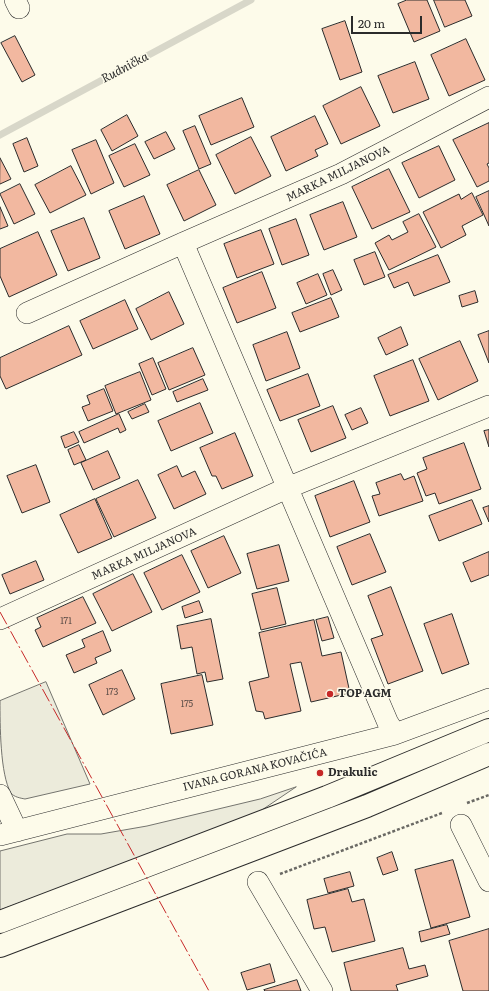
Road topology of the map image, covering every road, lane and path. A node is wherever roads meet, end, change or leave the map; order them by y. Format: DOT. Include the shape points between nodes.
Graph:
graph roads {
  1 [pos="489,97"];
  2 [pos="183,243"];
  3 [pos="27,313"];
  4 [pos="489,406"];
  5 [pos="287,488"];
  6 [pos="0,619"];
  7 [pos="489,699"];
  8 [pos="489,730"];
  9 [pos="396,734"];
  10 [pos="489,754"];
  11 [pos="489,795"];
  12 [pos="0,796"];
  13 [pos="467,803"];
  14 [pos="444,812"];
  15 [pos="461,825"];
  16 [pos="8,833"];
  17 [pos="489,881"];
  18 [pos="258,882"];
  19 [pos="0,922"];
  20 [pos="0,946"];
  21 [pos="322,991"];
  1 -- 2 [label="street, MARKA MILJANOVA" via="342,174"];
  2 -- 3 [label="street, MARKA MILJANOVA"];
  2 -- 5 [label="street"];
  4 -- 5 [label="street, MARKA MILJANOVA"];
  5 -- 6 [label="street, MARKA MILJANOVA"];
  5 -- 9 [label="street" via="388,723"];
  7 -- 9 [label="street, IVANA GORANA KOVAČIĆA"];
  8 -- 19 [label="main road" via="326,797"];
  9 -- 16 [label="street, IVANA GORANA KOVAČIĆA"];
  10 -- 20 [label="main road" via="366,806"];
  11 -- 13 [label="path"];
  12 -- 16 [label="street, IVANA GORANA KOVAČIĆA"];
  14 -- 18 [label="path"];
  15 -- 17 [label="street"];
  18 -- 21 [label="street"];
}
